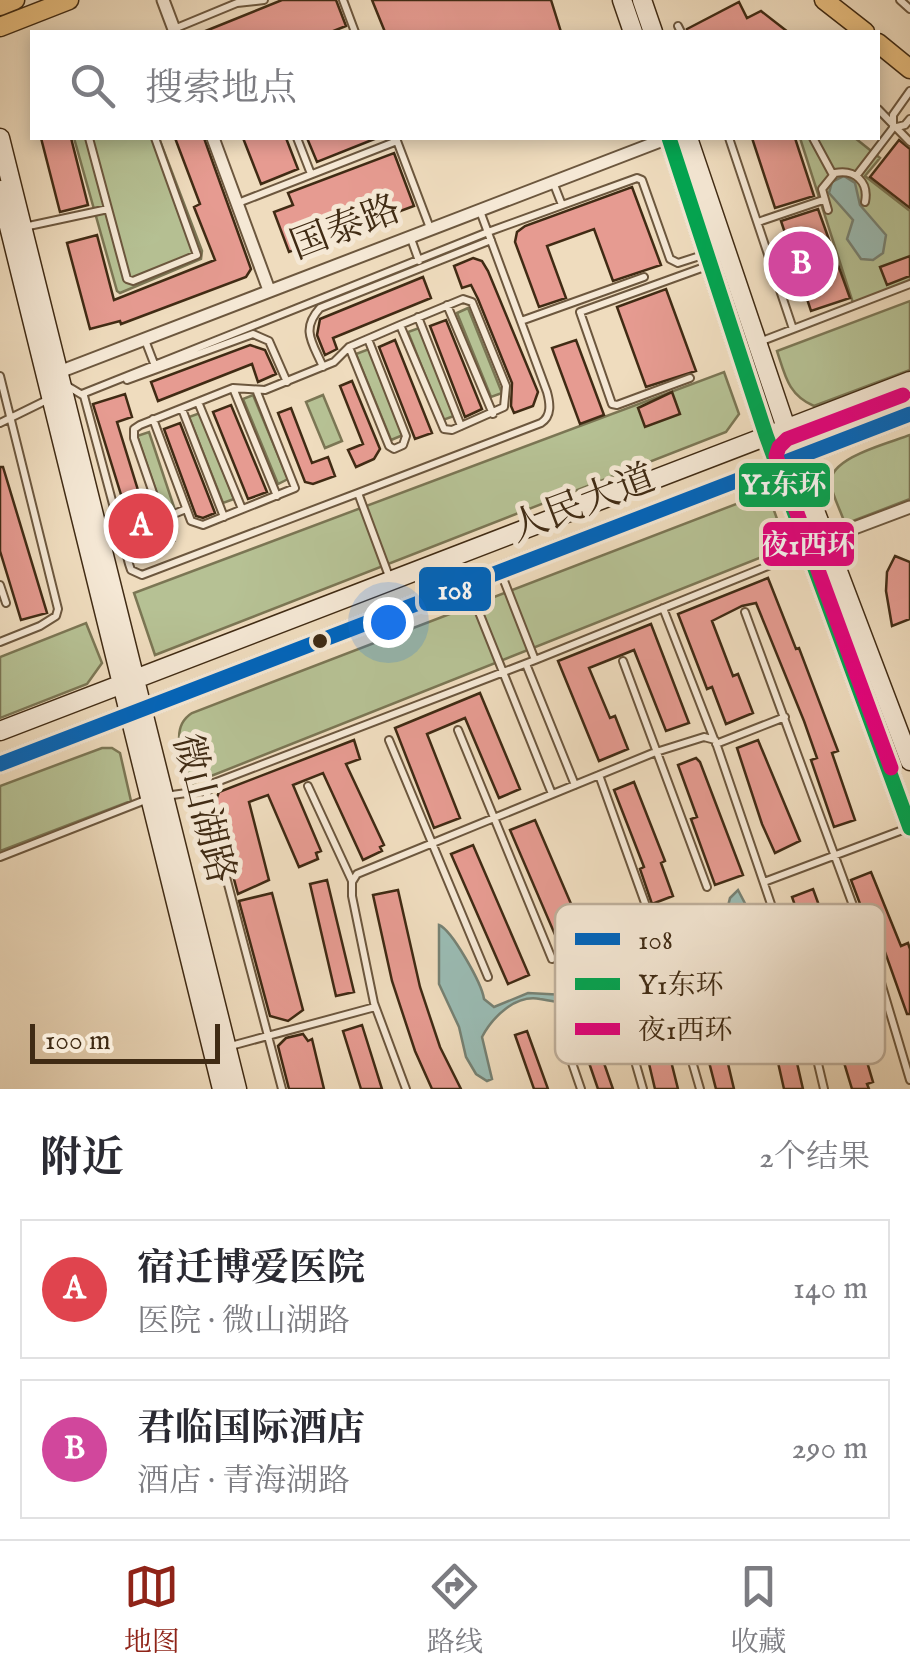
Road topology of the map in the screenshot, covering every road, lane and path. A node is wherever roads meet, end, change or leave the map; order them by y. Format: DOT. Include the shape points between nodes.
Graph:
graph roads {
  1 [pos="15,0"];
  2 [pos="69,0"];
  3 [pos="163,0"];
  4 [pos="264,0"];
  5 [pos="343,0"];
  6 [pos="622,0"];
  7 [pos="642,0"];
  8 [pos="824,0"];
  9 [pos="900,0"];
  10 [pos="0,6"];
  11 [pos="910,8"];
  12 [pos="0,26"];
  13 [pos="174,30"];
  14 [pos="176,30"];
  15 [pos="354,30"];
  16 [pos="633,30"];
  17 [pos="652,30"];
  18 [pos="862,30"];
  19 [pos="880,45"];
  20 [pos="910,69"];
  21 [pos="910,91"];
  22 [pos="880,112"];
  23 [pos="910,119"];
  24 [pos="893,128"];
  25 [pos="0,138"];
  26 [pos="90,140"];
  27 [pos="155,140"];
  28 [pos="214,140"];
  29 [pos="298,140"];
  30 [pos="394,140"];
  31 [pos="396,140"];
  32 [pos="663,140"];
  33 [pos="669,140"];
  34 [pos="689,140"];
  35 [pos="729,140"];
  36 [pos="815,140"];
  37 [pos="910,142"];
  38 [pos="312,174"];
  39 [pos="833,174"];
  40 [pos="857,176"];
  41 [pos="553,182"];
  42 [pos="0,190"];
  43 [pos="823,200"];
  44 [pos="865,202"];
  45 [pos="237,203"];
  46 [pos="562,204"];
  47 [pos="108,209"];
  48 [pos="480,210"];
  49 [pos="828,210"];
  50 [pos="758,222"];
  51 [pos="22,228"];
  52 [pos="430,228"];
  53 [pos="410,236"];
  54 [pos="489,236"];
  55 [pos="709,260"];
  56 [pos="420,263"];
  57 [pos="644,277"];
  58 [pos="910,284"];
  59 [pos="269,290"];
  60 [pos="448,305"];
  61 [pos="418,317"];
  62 [pos="520,321"];
  63 [pos="400,325"];
  64 [pos="793,328"];
  65 [pos="144,339"];
  66 [pos="368,339"];
  67 [pos="757,342"];
  68 [pos="349,347"];
  69 [pos="156,367"];
  70 [pos="323,367"];
  71 [pos="0,376"];
  72 [pos="690,378"];
  73 [pos="287,382"];
  74 [pos="910,382"];
  75 [pos="64,388"];
  76 [pos="233,388"];
  77 [pos="257,392"];
  78 [pos="198,402"];
  79 [pos="182,409"];
  80 [pos="492,414"];
  81 [pos="910,414"];
  82 [pos="10,417"];
  83 [pos="154,419"];
  84 [pos="0,423"];
  85 [pos="461,426"];
  86 [pos="785,428"];
  87 [pos="766,435"];
  88 [pos="796,458"];
  89 [pos="776,465"];
  90 [pos="358,494"];
  91 [pos="277,496"];
  92 [pos="910,507"];
  93 [pos="186,509"];
  94 [pos="242,510"];
  95 [pos="224,516"];
  96 [pos="825,539"];
  97 [pos="808,550"];
  98 [pos="500,572"];
  99 [pos="390,580"];
  100 [pos="468,584"];
  101 [pos="0,585"];
  102 [pos="6,604"];
  103 [pos="663,608"];
  104 [pos="744,612"];
  105 [pos="0,642"];
  106 [pos="535,660"];
  107 [pos="622,661"];
  108 [pos="526,664"];
  109 [pos="502,673"];
  110 [pos="129,682"];
  111 [pos="136,711"];
  112 [pos="784,717"];
  113 [pos="458,730"];
  114 [pos="0,731"];
  115 [pos="389,740"];
  116 [pos="716,742"];
  117 [pos="657,752"];
  118 [pos="910,761"];
  119 [pos="0,764"];
  120 [pos="598,775"];
  121 [pos="575,785"];
  122 [pos="308,786"];
  123 [pos="208,790"];
  124 [pos="552,794"];
  125 [pos="158,797"];
  126 [pos="494,818"];
  127 [pos="910,827"];
  128 [pos="431,844"];
  129 [pos="834,856"];
  130 [pos="0,858"];
  131 [pos="352,882"];
  132 [pos="764,882"];
  133 [pos="707,887"];
  134 [pos="645,903"];
  135 [pos="771,904"];
  136 [pos="852,904"];
  137 [pos="552,959"];
  138 [pos="488,977"];
  139 [pos="885,996"];
  140 [pos="375,1006"];
  141 [pos="269,1037"];
  142 [pos="220,1049"];
  143 [pos="572,1064"];
  144 [pos="635,1064"];
  145 [pos="693,1064"];
  146 [pos="818,1064"];
  147 [pos="910,1080"];
  148 [pos="222,1089"];
  149 [pos="237,1089"];
  150 [pos="282,1089"];
  151 [pos="406,1089"];
  152 [pos="581,1089"];
  153 [pos="642,1089"];
  154 [pos="700,1089"];
  155 [pos="824,1089"];
  1 -- 10 [label="main road"];
  2 -- 12 [label="main road"];
  3 -- 13 [label="street"];
  4 -- 14 [label="lane" via="237,3"];
  5 -- 15 [label="lane"];
  6 -- 16 [label="main road"];
  7 -- 17 [label="main road"];
  8 -- 18 [label="main road"];
  9 -- 11 [label="lane"];
  19 -- 20 [label="main road"];
  21 -- 24 [label="lane" via="893,115"];
  22 -- 24 [label="lane"];
  23 -- 24 [label="lane"];
  24 -- 37 [label="lane"];
  24 -- 40 [label="lane"];
  25 -- 51 [label="main road, 微山湖路"];
  26 -- 47 [label="lane"];
  27 -- 47 [label="lane" via="198,255 127,278"];
  28 -- 45 [label="street"];
  29 -- 38 [label="lane"];
  30 -- 38 [label="lane"];
  31 -- 52 [label="lane"];
  32 -- 41 [label="street, 国泰路"];
  33 -- 55 [label="main road"];
  34 -- 67 [label="main road"];
  35 -- 50 [label="lane"];
  36 -- 39 [label="lane"];
  38 -- 45 [label="lane"];
  39 -- 40 [label="lane"];
  39 -- 43 [label="lane" via="824,182"];
  40 -- 44 [label="lane"];
  41 -- 46 [label="lane"];
  41 -- 48 [label="street, 国泰路"];
  42 -- 75 [label="main road, 微山湖路"];
  43 -- 49 [label="lane"];
  43 -- 50 [label="lane"];
  45 -- 59 [label="street"];
  46 -- 54 [label="lane"];
  46 -- 55 [label="lane" via="640,178 670,259"];
  47 -- 51 [label="lane"];
  48 -- 52 [label="street, 国泰路"];
  48 -- 54 [label="lane"];
  50 -- 64 [label="lane"];
  51 -- 75 [label="main road, 微山湖路"];
  52 -- 53 [label="street, 国泰路"];
  53 -- 56 [label="lane"];
  53 -- 59 [label="street, 国泰路"];
  54 -- 56 [label="lane"];
  54 -- 62 [label="lane"];
  55 -- 72 [label="lane" via="580,312 612,404"];
  55 -- 87 [label="main road"];
  56 -- 69 [label="lane"];
  56 -- 70 [label="lane" via="326,304 310,319"];
  57 -- 62 [label="lane"];
  58 -- 64 [label="lane"];
  59 -- 65 [label="street, 国泰路"];
  60 -- 61 [label="lane"];
  60 -- 80 [label="lane"];
  60 -- 80 [label="lane" via="470,300 506,386 504,408"];
  61 -- 63 [label="lane"];
  61 -- 85 [label="lane"];
  62 -- 90 [label="lane" via="549,402 546,420"];
  63 -- 66 [label="lane"];
  63 -- 85 [label="lane" via="442,428"];
  64 -- 67 [label="lane"];
  65 -- 69 [label="lane"];
  65 -- 75 [label="street, 国泰路"];
  66 -- 68 [label="lane"];
  66 -- 68 [label="lane" via="406,436 404,446 388,446"];
  67 -- 86 [label="main road"];
  68 -- 70 [label="lane"];
  69 -- 73 [label="lane" via="253,334 269,341"];
  69 -- 75 [label="lane"];
  70 -- 73 [label="lane"];
  71 -- 82 [label="lane"];
  73 -- 77 [label="lane"];
  74 -- 86 [label="main road, 人民大道"];
  75 -- 82 [label="lane"];
  75 -- 90 [label="lane" via="135,572"];
  75 -- 110 [label="main road, 微山湖路"];
  76 -- 77 [label="lane"];
  76 -- 78 [label="lane"];
  76 -- 91 [label="lane"];
  77 -- 91 [label="lane" via="295,485"];
  78 -- 79 [label="lane"];
  78 -- 94 [label="lane"];
  79 -- 83 [label="lane"];
  79 -- 95 [label="lane"];
  80 -- 85 [label="lane"];
  81 -- 88 [label="main road, 人民大道"];
  82 -- 84 [label="lane"];
  82 -- 105 [label="lane" via="58,609 40,626"];
  83 -- 93 [label="lane"];
  83 -- 93 [label="lane" via="133,433 162,519"];
  86 -- 87 [label="main road, 人民大道"];
  86 -- 88 [label="main road"];
  87 -- 89 [label="main road"];
  87 -- 99 [label="main road, 人民大道"];
  88 -- 89 [label="main road, 人民大道"];
  88 -- 96 [label="main road"];
  89 -- 97 [label="main road"];
  89 -- 98 [label="main road, 人民大道"];
  90 -- 99 [label="lane"];
  91 -- 94 [label="lane"];
  92 -- 96 [label="street"];
  93 -- 95 [label="lane" via="198,526"];
  94 -- 95 [label="lane"];
  96 -- 118 [label="main road"];
  97 -- 103 [label="lane"];
  97 -- 127 [label="main road"];
  98 -- 100 [label="main road, 人民大道"];
  98 -- 106 [label="lane"];
  99 -- 110 [label="main road, 人民大道"];
  100 -- 109 [label="lane"];
  100 -- 111 [label="main road, 人民大道"];
  101 -- 102 [label="lane"];
  103 -- 106 [label="lane"];
  103 -- 116 [label="lane"];
  104 -- 112 [label="lane"];
  106 -- 108 [label="lane"];
  107 -- 117 [label="lane"];
  108 -- 109 [label="lane"];
  108 -- 121 [label="lane"];
  109 -- 123 [label="lane"];
  109 -- 124 [label="lane"];
  110 -- 111 [label="main road, 微山湖路"];
  110 -- 114 [label="main road, 人民大道"];
  111 -- 119 [label="main road, 人民大道"];
  111 -- 125 [label="main road, 微山湖路"];
  112 -- 116 [label="lane"];
  112 -- 129 [label="lane"];
  113 -- 126 [label="lane"];
  115 -- 128 [label="lane"];
  116 -- 117 [label="lane" via="704,736"];
  116 -- 132 [label="lane"];
  117 -- 120 [label="lane"];
  117 -- 133 [label="lane"];
  120 -- 121 [label="lane"];
  120 -- 134 [label="lane"];
  121 -- 124 [label="lane"];
  122 -- 131 [label="lane"];
  123 -- 125 [label="lane"];
  123 -- 141 [label="lane"];
  124 -- 126 [label="lane"];
  125 -- 130 [label="lane"];
  125 -- 142 [label="main road, 微山湖路"];
  126 -- 128 [label="lane"];
  126 -- 137 [label="lane"];
  127 -- 129 [label="lane"];
  128 -- 131 [label="lane" via="357,874"];
  128 -- 138 [label="lane"];
  129 -- 132 [label="lane"];
  129 -- 136 [label="lane"];
  131 -- 140 [label="lane"];
  132 -- 135 [label="lane"];
  139 -- 147 [label="lane"];
  140 -- 141 [label="lane"];
  140 -- 151 [label="lane"];
  141 -- 142 [label="lane"];
  141 -- 150 [label="lane"];
  142 -- 148 [label="main road, 微山湖路"];
  142 -- 149 [label="main road, 微山湖路"];
  143 -- 152 [label="lane"];
  144 -- 153 [label="lane"];
  145 -- 154 [label="lane"];
  146 -- 155 [label="lane"];
}
